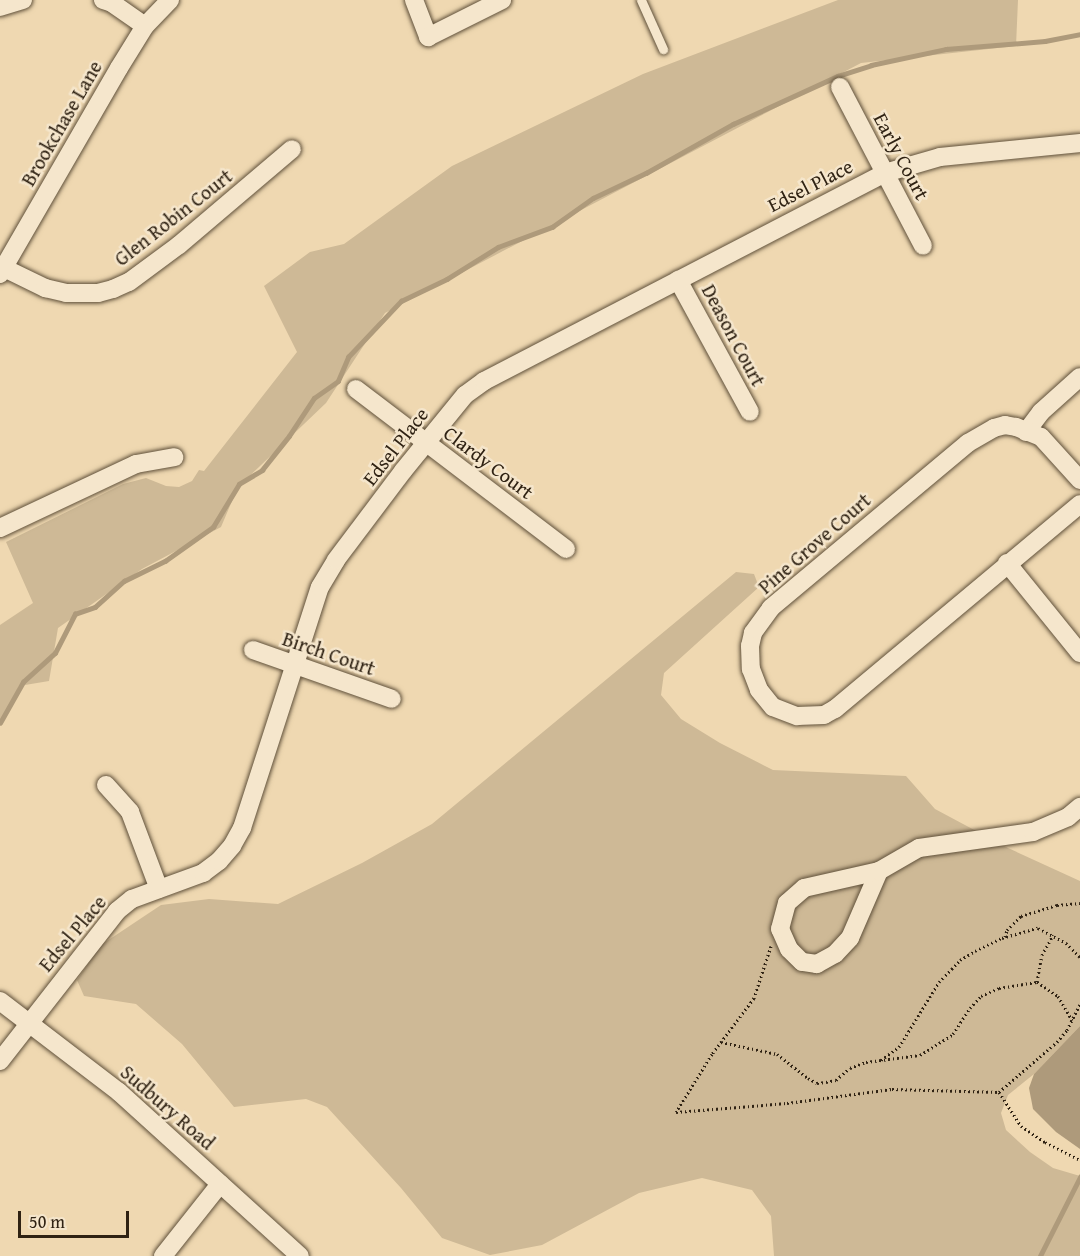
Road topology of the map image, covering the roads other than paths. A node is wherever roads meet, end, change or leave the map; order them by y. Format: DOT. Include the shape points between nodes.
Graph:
graph roads {
  1 [pos="23,0"];
  2 [pos="103,0"];
  3 [pos="170,0"];
  4 [pos="414,0"];
  5 [pos="502,0"];
  6 [pos="641,0"];
  7 [pos="0,7"];
  8 [pos="145,26"];
  9 [pos="663,49"];
  10 [pos="840,87"];
  11 [pos="1080,143"];
  12 [pos="292,150"];
  13 [pos="885,173"];
  14 [pos="923,246"];
  15 [pos="2,271"];
  16 [pos="678,279"];
  17 [pos="1080,377"];
  18 [pos="356,389"];
  19 [pos="750,412"];
  20 [pos="1026,432"];
  21 [pos="426,442"];
  22 [pos="174,457"];
  23 [pos="1080,480"];
  24 [pos="1080,504"];
  25 [pos="0,528"];
  26 [pos="566,549"];
  27 [pos="1007,563"];
  28 [pos="253,651"];
  29 [pos="1080,653"];
  30 [pos="295,665"];
  31 [pos="392,699"];
  32 [pos="106,785"];
  33 [pos="1080,807"];
  34 [pos="879,871"];
  35 [pos="159,889"];
  36 [pos="0,1001"];
  37 [pos="29,1023"];
  38 [pos="0,1061"];
  39 [pos="220,1184"];
  40 [pos="162,1256"];
  41 [pos="300,1256"];
  1 -- 7 [label="street"];
  2 -- 8 [label="street"];
  3 -- 8 [label="street, Brookchase Lane"];
  4 -- 5 [label="street" via="428,37"];
  6 -- 9 [label="lane"];
  8 -- 15 [label="street, Brookchase Lane"];
  10 -- 13 [label="street, Early Court"];
  11 -- 13 [label="street, Edsel Place" via="940,157"];
  12 -- 15 [label="street, Glen Robin Court" via="180,244 113,289 66,293"];
  13 -- 14 [label="street, Early Court"];
  13 -- 16 [label="street, Edsel Place"];
  16 -- 19 [label="street, Deason Court"];
  16 -- 21 [label="street, Edsel Place" via="484,381 465,395"];
  17 -- 20 [label="street" via="1041,412"];
  18 -- 21 [label="street, Clardy Court"];
  20 -- 23 [label="street, Pine Grove Court" via="1041,437"];
  20 -- 27 [label="street, Pine Grove Court" via="1005,425 968,442 771,608 753,633 750,646 751,669 759,690 773,706 797,716 824,715 835,710"];
  21 -- 26 [label="street, Clardy Court"];
  21 -- 30 [label="street, Edsel Place" via="336,560 321,586"];
  22 -- 25 [label="street" via="136,464"];
  24 -- 27 [label="street, Pine Grove Court"];
  27 -- 29 [label="street"];
  28 -- 30 [label="street, Birch Court"];
  30 -- 31 [label="street, Birch Court"];
  30 -- 35 [label="street, Edsel Place" via="238,837 219,861 203,873"];
  32 -- 35 [label="street" via="130,812"];
  33 -- 34 [label="street" via="1068,817 1032,832 919,848"];
  34 -- 34 [label="street" via="804,888 787,903 780,929 789,949 802,962 817,964 835,954 850,938"];
  35 -- 37 [label="street, Edsel Place" via="132,899 109,918"];
  36 -- 37 [label="street, Sudbury Road"];
  37 -- 38 [label="street, Edsel Place"];
  37 -- 39 [label="street, Sudbury Road" via="119,1092"];
  39 -- 40 [label="street"];
  39 -- 41 [label="street, Sudbury Road"];
}
